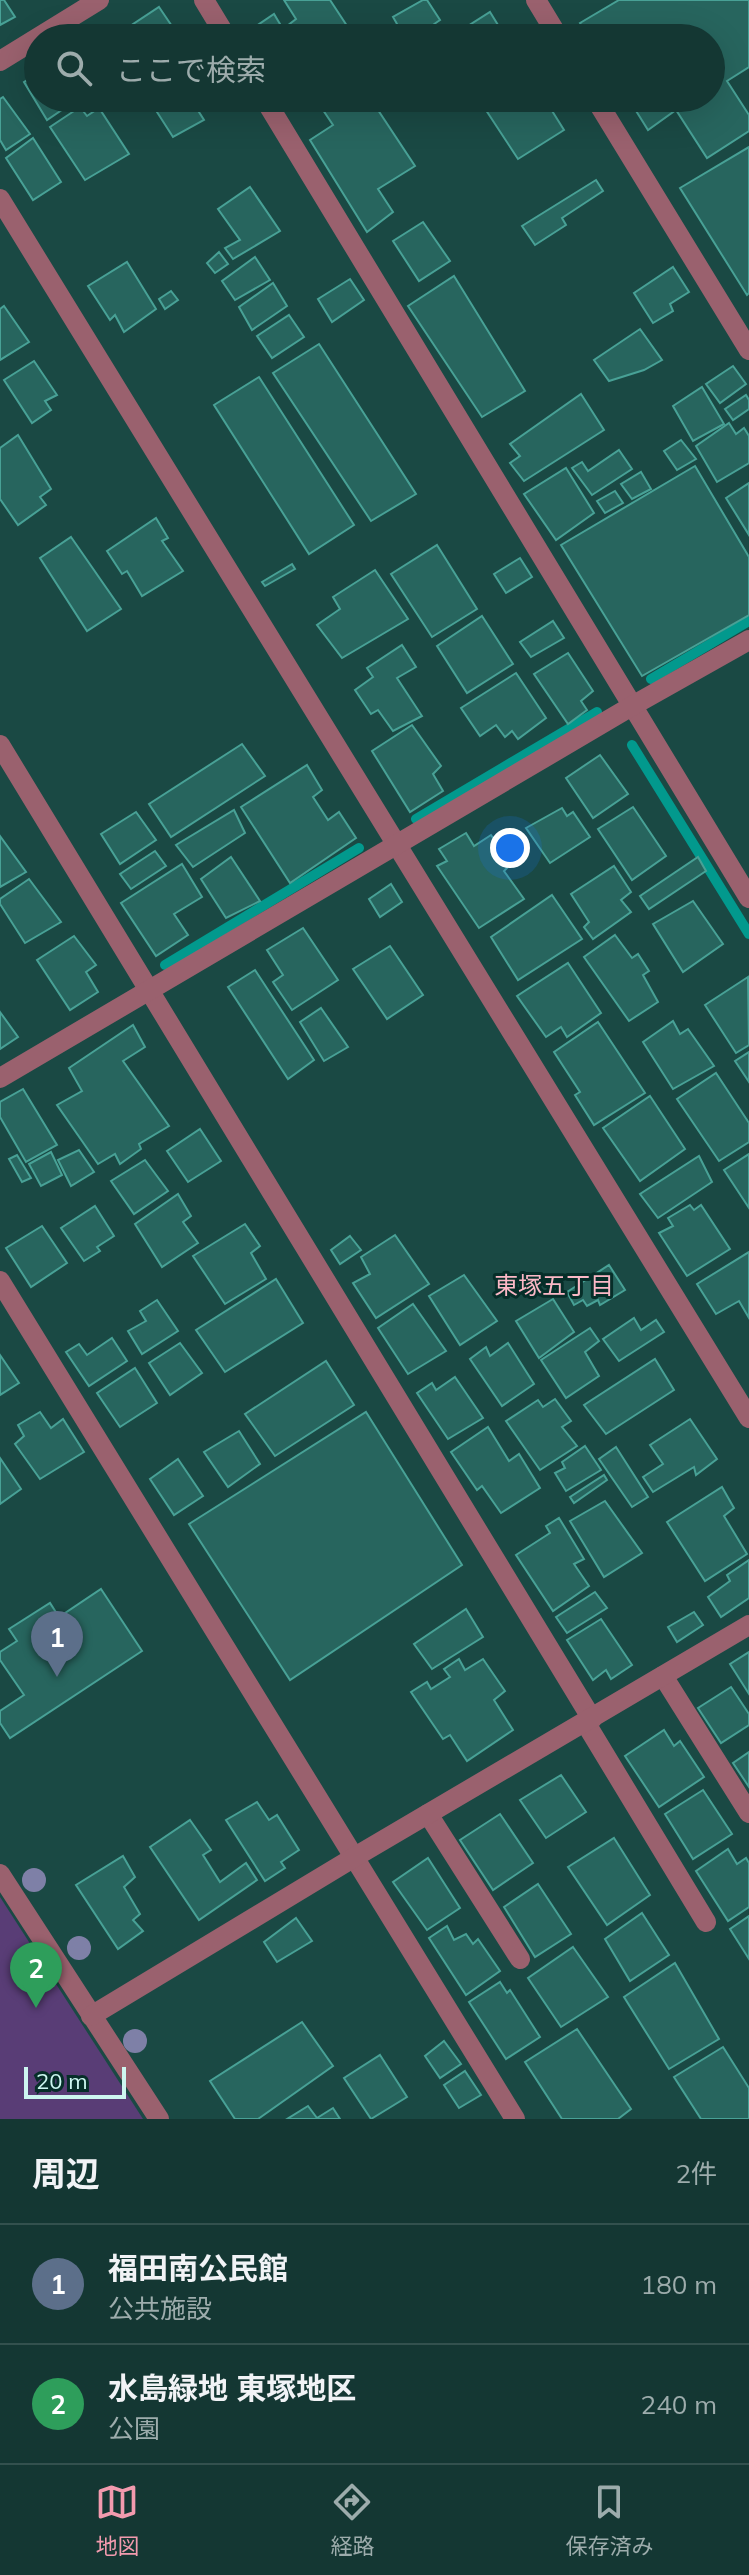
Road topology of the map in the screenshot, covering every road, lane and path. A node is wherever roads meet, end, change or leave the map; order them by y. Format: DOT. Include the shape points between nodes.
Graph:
graph roads {
  1 [pos="99,0"];
  2 [pos="204,0"];
  3 [pos="536,0"];
  4 [pos="60,24"];
  5 [pos="219,24"];
  6 [pos="551,24"];
  7 [pos="24,46"];
  8 [pos="0,61"];
  9 [pos="272,112"];
  10 [pos="604,112"];
  11 [pos="0,199"];
  12 [pos="749,350"];
  13 [pos="749,640"];
  14 [pos="632,706"];
  15 [pos="0,745"];
  16 [pos="396,845"];
  17 [pos="749,898"];
  18 [pos="150,989"];
  19 [pos="0,1078"];
  20 [pos="0,1281"];
  21 [pos="749,1418"];
  22 [pos="749,1625"];
  23 [pos="663,1676"];
  24 [pos="588,1720"];
  25 [pos="749,1813"];
  26 [pos="428,1814"];
  27 [pos="353,1858"];
  28 [pos="0,1874"];
  29 [pos="706,1922"];
  30 [pos="520,1959"];
  31 [pos="91,2016"];
  32 [pos="159,2119"];
  33 [pos="515,2119"];
  1 -- 4 [label="street"];
  2 -- 5 [label="street"];
  3 -- 6 [label="street"];
  7 -- 8 [label="street"];
  9 -- 14 [label="street"];
  10 -- 12 [label="street"];
  11 -- 16 [label="street"];
  13 -- 14 [label="street"];
  14 -- 16 [label="street"];
  14 -- 17 [label="street"];
  15 -- 18 [label="street"];
  16 -- 18 [label="street"];
  16 -- 21 [label="street"];
  18 -- 19 [label="street"];
  18 -- 24 [label="street"];
  20 -- 27 [label="street"];
  22 -- 23 [label="street"];
  23 -- 24 [label="street"];
  23 -- 25 [label="street"];
  24 -- 26 [label="street"];
  24 -- 29 [label="street"];
  26 -- 27 [label="street"];
  26 -- 30 [label="street"];
  27 -- 31 [label="street"];
  27 -- 33 [label="street"];
  28 -- 31 [label="street"];
  31 -- 32 [label="street"];
}
